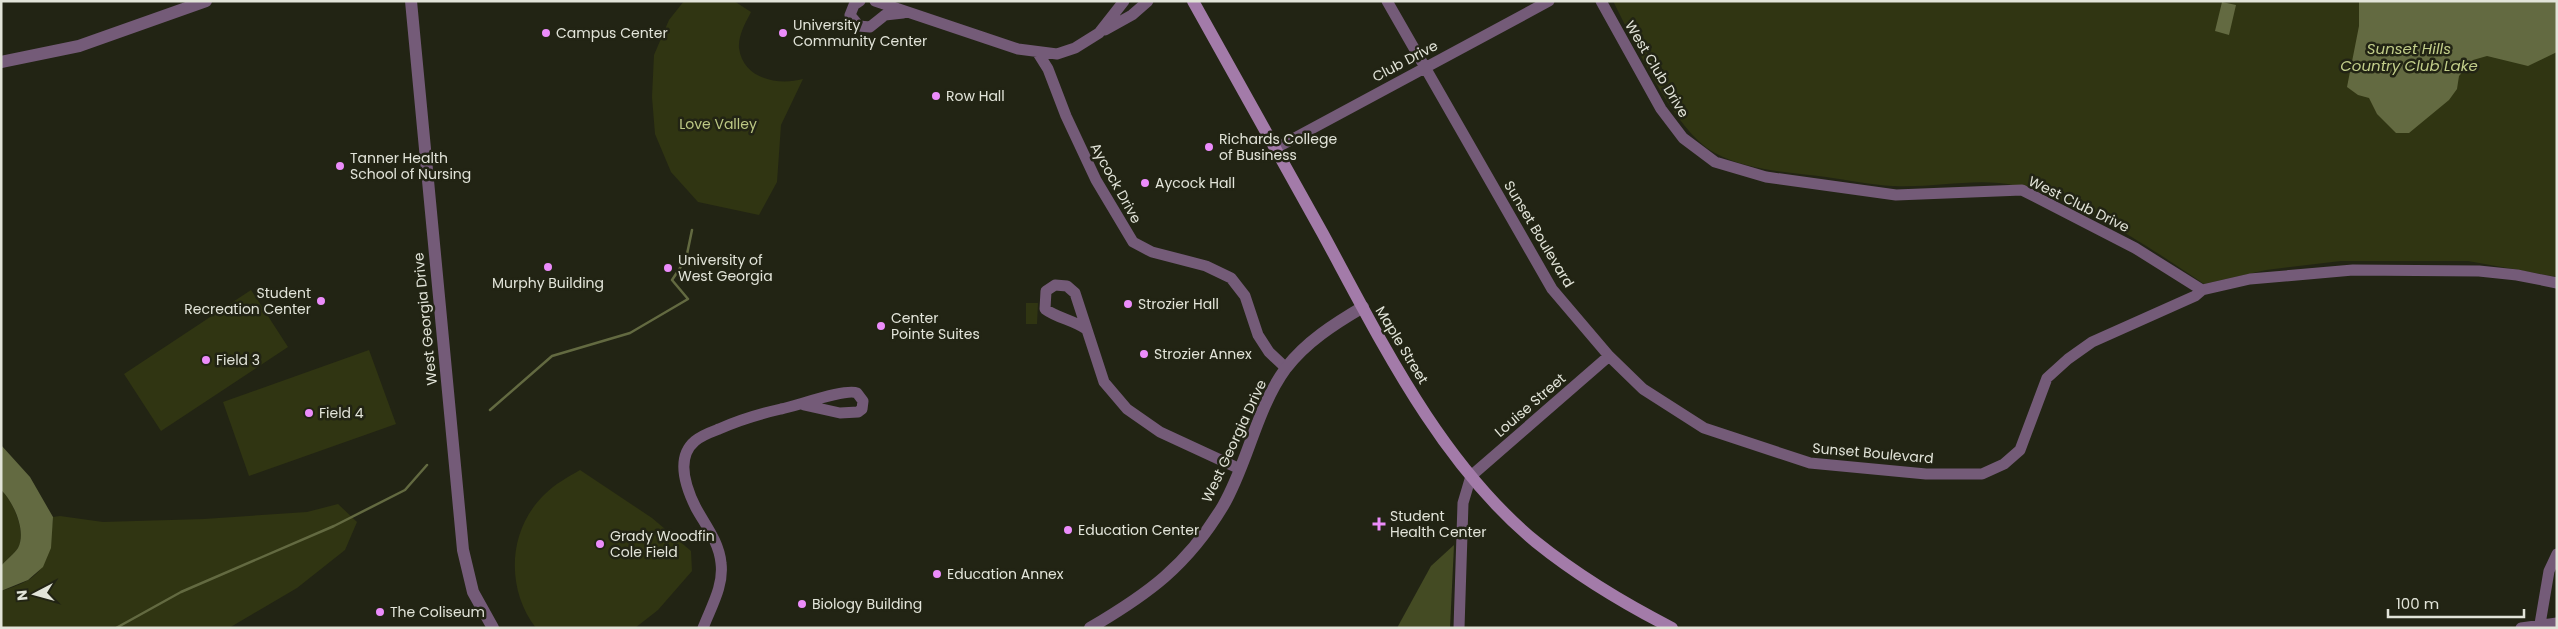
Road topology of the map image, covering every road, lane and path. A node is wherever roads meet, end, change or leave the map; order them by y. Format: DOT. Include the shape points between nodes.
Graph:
graph roads {
  1 [pos="206,1"];
  2 [pos="411,1"];
  3 [pos="860,1"];
  4 [pos="875,1"];
  5 [pos="1124,1"];
  6 [pos="1148,1"];
  7 [pos="1193,1"];
  8 [pos="1387,1"];
  9 [pos="1549,1"];
  10 [pos="1601,1"];
  11 [pos="905,13"];
  12 [pos="1099,34"];
  13 [pos="1038,53"];
  14 [pos="1,62"];
  15 [pos="1424,67"];
  16 [pos="1276,148"];
  17 [pos="2557,283"];
  18 [pos="2202,290"];
  19 [pos="1363,307"];
  20 [pos="1086,329"];
  21 [pos="1609,356"];
  22 [pos="1286,368"];
  23 [pos="804,404"];
  24 [pos="1240,469"];
  25 [pos="1471,476"];
  26 [pos="2557,554"];
  27 [pos="2557,623"];
  28 [pos="2540,624"];
  29 [pos="493,628"];
  30 [pos="703,628"];
  31 [pos="1090,628"];
  32 [pos="1459,628"];
  33 [pos="1672,628"];
  34 [pos="2521,628"];
  1 -- 14 [label="street" via="79,46"];
  2 -- 29 [label="street, West Georgia Drive" via="463,550 473,592"];
  3 -- 11 [label="street" via="854,5 850,15 859,26 870,27 888,14"];
  4 -- 11 [label="street"];
  5 -- 12 [label="street"];
  6 -- 12 [label="street" via="1132,15"];
  7 -- 16 [label="main road, Maple Street"];
  8 -- 15 [label="street, Sunset Boulevard"];
  9 -- 15 [label="street, Club Drive"];
  10 -- 18 [label="street, West Club Drive" via="1661,109 1683,138 1715,162 1766,177 1896,195 2022,190 2135,248"];
  11 -- 13 [label="street"];
  12 -- 13 [label="street" via="1057,54"];
  13 -- 22 [label="street, Aycock Drive" via="1096,180 1132,242 1152,252 1206,266 1231,278 1245,296 1258,335 1269,352"];
  15 -- 16 [label="street, Club Drive"];
  15 -- 21 [label="street, Sunset Boulevard" via="1552,289"];
  16 -- 19 [label="main road, Maple Street"];
  17 -- 18 [label="street" via="2479,271 2353,270 2250,279"];
  18 -- 21 [label="street, Sunset Boulevard" via="2092,342 2068,358 2047,378 2020,450 2004,464 1982,474 1926,474 1810,464 1704,428 1643,389"];
  19 -- 22 [label="street, West Georgia Drive" via="1314,339"];
  19 -- 25 [label="main road, Maple Street" via="1434,428"];
  20 -- 24 [label="street" via="1104,382 1127,409 1160,432"];
  21 -- 25 [label="street, Louise Street"];
  22 -- 24 [label="street, West Georgia Drive" via="1273,390"];
  23 -- 30 [label="street" via="739,420 694,441 686,452 685,479 716,542 722,563 720,586"];
  24 -- 31 [label="street, West Georgia Drive" via="1223,505 1196,546 1142,597"];
  25 -- 32 [label="street" via="1464,503"];
  25 -- 33 [label="main road, Maple Street" via="1536,541 1578,573"];
  26 -- 28 [label="street" via="2549,571"];
  27 -- 28 [label="street"];
  28 -- 34 [label="street"];
}
